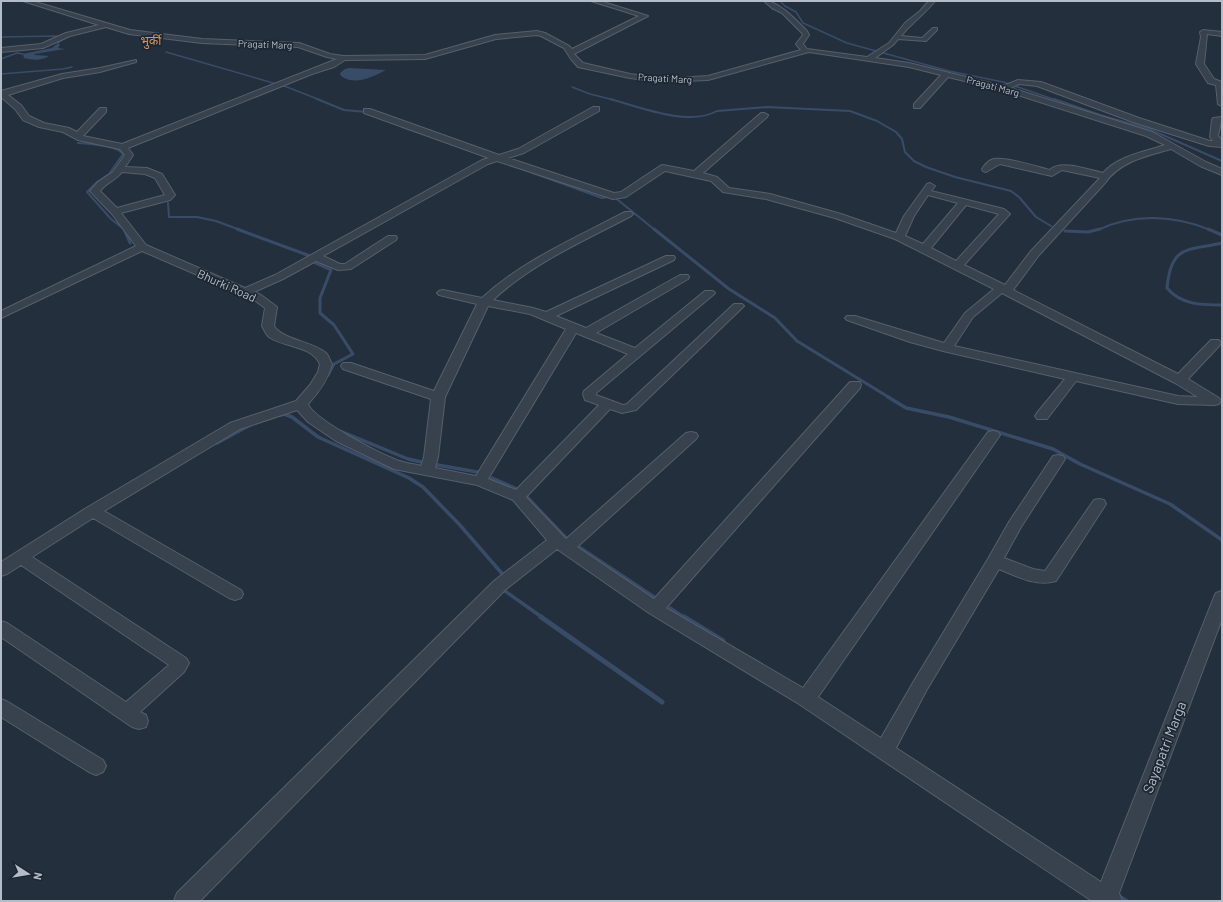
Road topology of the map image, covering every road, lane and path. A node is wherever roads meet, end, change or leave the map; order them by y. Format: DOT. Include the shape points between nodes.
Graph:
graph roads {
  1 [pos="38,1"];
  2 [pos="594,1"];
  3 [pos="767,1"];
  4 [pos="932,1"];
  5 [pos="27,2"];
  6 [pos="105,25"];
  7 [pos="935,29"];
  8 [pos="1222,34"];
  9 [pos="896,37"];
  10 [pos="1,50"];
  11 [pos="805,51"];
  12 [pos="570,53"];
  13 [pos="343,58"];
  14 [pos="870,59"];
  15 [pos="134,61"];
  16 [pos="946,74"];
  17 [pos="1004,88"];
  18 [pos="2,93"];
  19 [pos="1222,104"];
  20 [pos="917,106"];
  21 [pos="103,110"];
  22 [pos="596,110"];
  23 [pos="367,111"];
  24 [pos="764,116"];
  25 [pos="1222,119"];
  26 [pos="78,136"];
  27 [pos="1222,144"];
  28 [pos="1172,146"];
  29 [pos="123,148"];
  30 [pos="498,158"];
  31 [pos="120,168"];
  32 [pos="986,169"];
  33 [pos="1222,172"];
  34 [pos="1052,173"];
  35 [pos="696,174"];
  36 [pos="1104,176"];
  37 [pos="1046,184"];
  38 [pos="964,202"];
  39 [pos="115,212"];
  40 [pos="628,214"];
  41 [pos="899,237"];
  42 [pos="392,238"];
  43 [pos="142,247"];
  44 [pos="925,249"];
  45 [pos="316,257"];
  46 [pos="670,258"];
  47 [pos="957,266"];
  48 [pos="684,277"];
  49 [pos="1003,289"];
  50 [pos="244,292"];
  51 [pos="443,293"];
  52 [pos="709,293"];
  53 [pos="484,302"];
  54 [pos="738,306"];
  55 [pos="1,315"];
  56 [pos="547,316"];
  57 [pos="851,318"];
  58 [pos="573,327"];
  59 [pos="587,333"];
  60 [pos="1215,343"];
  61 [pos="947,348"];
  62 [pos="636,353"];
  63 [pos="347,366"];
  64 [pos="1073,377"];
  65 [pos="1180,380"];
  66 [pos="855,385"];
  67 [pos="438,397"];
  68 [pos="1218,402"];
  69 [pos="301,404"];
  70 [pos="608,404"];
  71 [pos="1042,416"];
  72 [pos="993,435"];
  73 [pos="691,436"];
  74 [pos="1058,459"];
  75 [pos="429,464"];
  76 [pos="480,481"];
  77 [pos="518,497"];
  78 [pos="1099,504"];
  79 [pos="93,511"];
  80 [pos="562,545"];
  81 [pos="20,558"];
  82 [pos="995,561"];
  83 [pos="1,570"];
  84 [pos="235,594"];
  85 [pos="1222,597"];
  86 [pos="655,609"];
  87 [pos="1,628"];
  88 [pos="806,700"];
  89 [pos="1,707"];
  90 [pos="884,752"];
  91 [pos="96,766"];
  92 [pos="1108,899"];
  93 [pos="185,901"];
  1 -- 5 [label="street"];
  2 -- 12 [label="street" via="644,16"];
  3 -- 11 [label="street" via="784,12 805,32 806,35 798,44"];
  4 -- 9 [label="street"];
  5 -- 6 [label="street, Pragati Marg"];
  6 -- 10 [label="street" via="60,37 38,48"];
  6 -- 13 [label="street, Pragati Marg" via="129,32 202,42 299,45 329,56"];
  7 -- 9 [label="street" via="924,40"];
  8 -- 19 [label="street" via="1202,32 1204,37 1200,64 1210,81 1220,84"];
  9 -- 14 [label="street" via="891,44 876,52"];
  11 -- 12 [label="street, Pragati Marg" via="708,78 677,80 630,76 581,65"];
  11 -- 14 [label="street, Pragati Marg"];
  12 -- 13 [label="street, Pragati Marg" via="567,46 537,33 495,37 425,56"];
  13 -- 29 [label="street" via="339,62"];
  14 -- 16 [label="street, Pragati Marg"];
  15 -- 18 [label="street" via="62,76"];
  16 -- 17 [label="street, Pragati Marg"];
  16 -- 20 [label="street"];
  17 -- 27 [label="street" via="1018,82 1038,84 1136,120 1209,143"];
  17 -- 28 [label="street, Pragati Marg" via="1149,134"];
  18 -- 26 [label="street" via="26,118"];
  21 -- 26 [label="street"];
  22 -- 30 [label="street" via="521,151"];
  23 -- 30 [label="street"];
  24 -- 35 [label="street"];
  25 -- 27 [label="street" via="1216,120 1214,137"];
  26 -- 29 [label="street"];
  28 -- 33 [label="street, Pragati Marg" via="1198,163"];
  28 -- 36 [label="street" via="1117,164"];
  29 -- 31 [label="street, Bhurki Road" via="129,156"];
  30 -- 35 [label="street" via="613,196 623,195 663,168"];
  30 -- 45 [label="street" via="485,162"];
  31 -- 39 [label="street, Bhurki Road" via="95,191"];
  31 -- 39 [label="street" via="159,176 170,195"];
  32 -- 34 [label="street" via="994,162 1000,161"];
  34 -- 36 [label="street" via="1062,167"];
  34 -- 37 [label="street"];
  35 -- 41 [label="street" via="714,179 726,190 767,196"];
  36 -- 49 [label="street"];
  38 -- 41 [label="street" via="928,189 909,216"];
  38 -- 44 [label="street"];
  38 -- 47 [label="street" via="1005,214"];
  39 -- 43 [label="street, Bhurki Road"];
  40 -- 53 [label="street" via="538,261 499,288"];
  41 -- 44 [label="street"];
  42 -- 45 [label="street" via="347,267 338,268"];
  43 -- 50 [label="street, Bhurki Road"];
  43 -- 55 [label="street"];
  44 -- 47 [label="street"];
  45 -- 50 [label="street"];
  46 -- 56 [label="street"];
  47 -- 49 [label="street"];
  48 -- 59 [label="street"];
  49 -- 61 [label="street" via="969,315"];
  49 -- 65 [label="street"];
  50 -- 69 [label="street, Bhurki Road" via="271,307 268,326 273,334 322,356 326,364 324,372 316,387"];
  51 -- 53 [label="street"];
  52 -- 62 [label="street"];
  53 -- 56 [label="street" via="533,310"];
  53 -- 67 [label="street"];
  54 -- 70 [label="street" via="631,407 622,409"];
  56 -- 58 [label="street"];
  57 -- 61 [label="street"];
  58 -- 59 [label="street"];
  58 -- 76 [label="street"];
  59 -- 62 [label="street"];
  60 -- 65 [label="street"];
  61 -- 64 [label="street"];
  62 -- 70 [label="street" via="589,394 590,397"];
  63 -- 67 [label="street"];
  64 -- 68 [label="street" via="1178,400"];
  64 -- 71 [label="street"];
  65 -- 68 [label="street"];
  66 -- 86 [label="street"];
  67 -- 75 [label="street"];
  69 -- 75 [label="street" via="313,419 341,438 399,466"];
  69 -- 79 [label="street" via="235,426"];
  70 -- 77 [label="street"];
  72 -- 88 [label="street"];
  73 -- 80 [label="street"];
  74 -- 82 [label="street" via="1014,526"];
  75 -- 76 [label="street"];
  76 -- 77 [label="street"];
  77 -- 80 [label="street"];
  78 -- 82 [label="street" via="1050,577 1035,576"];
  79 -- 81 [label="street"];
  79 -- 84 [label="street"];
  80 -- 86 [label="street"];
  80 -- 93 [label="street" via="500,585"];
  81 -- 83 [label="street"];
  81 -- 87 [label="street" via="180,663 132,717"];
  82 -- 90 [label="street" via="920,686"];
  85 -- 92 [label="street, Sayapatri Marga"];
  86 -- 88 [label="street"];
  88 -- 90 [label="street"];
  89 -- 91 [label="street"];
  90 -- 92 [label="street"];
}
